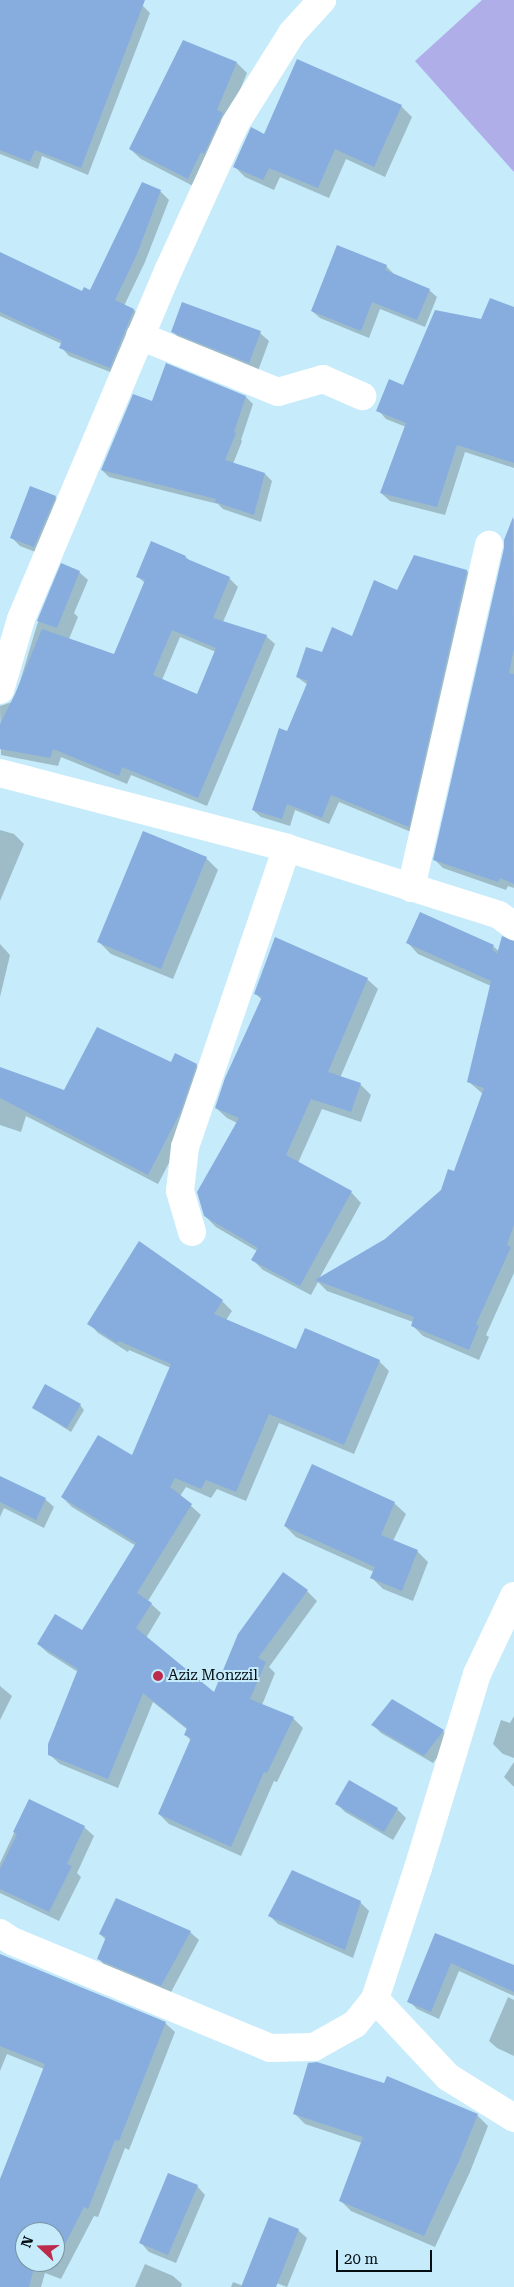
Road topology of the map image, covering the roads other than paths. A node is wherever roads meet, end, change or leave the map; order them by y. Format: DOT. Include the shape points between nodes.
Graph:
graph roads {
  1 [pos="293,0"];
  2 [pos="322,0"];
  3 [pos="292,33"];
  4 [pos="140,336"];
  5 [pos="362,396"];
  6 [pos="488,545"];
  7 [pos="0,690"];
  8 [pos="0,773"];
  9 [pos="287,848"];
  10 [pos="411,888"];
  11 [pos="514,926"];
  12 [pos="192,1232"];
  13 [pos="514,1596"];
  14 [pos="0,1933"];
  15 [pos="375,1999"];
  16 [pos="514,2118"];
  1 -- 3 [label="street"];
  2 -- 3 [label="street"];
  3 -- 4 [label="street" via="235,124"];
  4 -- 5 [label="street" via="278,392 323,379"];
  4 -- 7 [label="street" via="21,619"];
  6 -- 10 [label="street"];
  8 -- 9 [label="street"];
  9 -- 10 [label="street"];
  9 -- 12 [label="street" via="185,1148 180,1191"];
  10 -- 11 [label="street" via="499,915"];
  13 -- 15 [label="street" via="477,1674"];
  14 -- 15 [label="street" via="12,1941 270,2048 314,2047 355,2024"];
  15 -- 16 [label="street" via="448,2077"];
}
